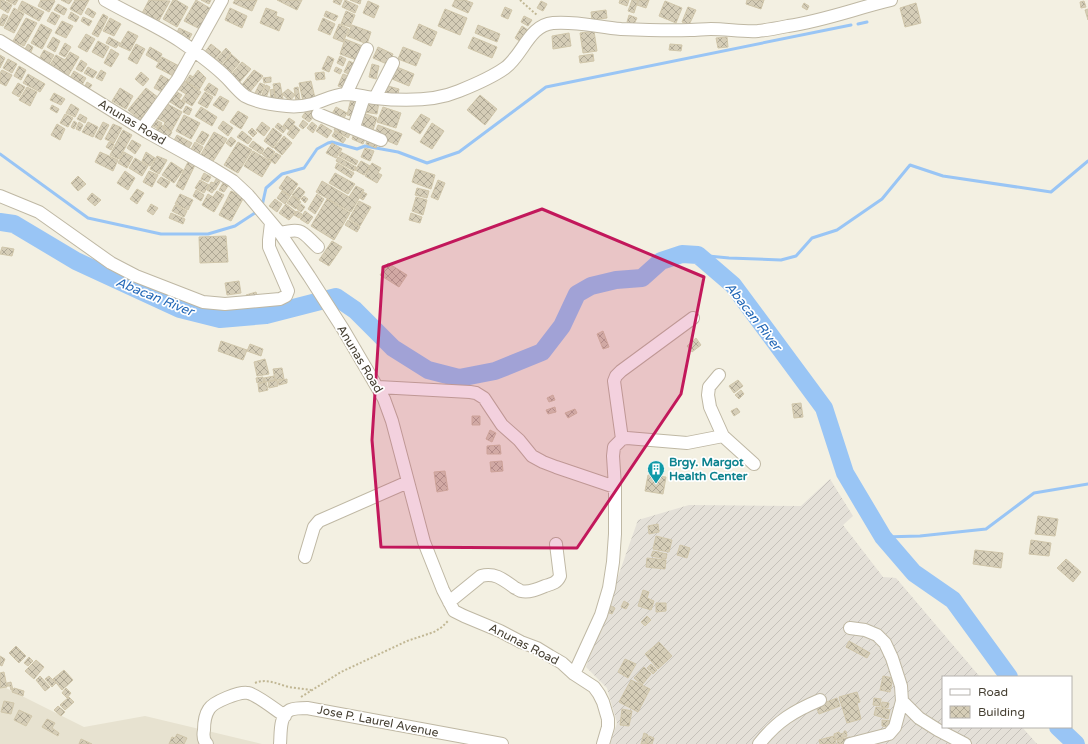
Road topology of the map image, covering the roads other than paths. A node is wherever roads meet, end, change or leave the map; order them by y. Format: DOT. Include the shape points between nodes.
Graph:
graph roads {
  1 [pos="222,0"];
  2 [pos="891,0"];
  3 [pos="107,1"];
  4 [pos="0,41"];
  5 [pos="367,49"];
  6 [pos="194,52"];
  7 [pos="393,63"];
  8 [pos="346,94"];
  9 [pos="370,97"];
  10 [pos="317,114"];
  11 [pos="355,124"];
  12 [pos="142,129"];
  13 [pos="381,140"];
  14 [pos="0,196"];
  15 [pos="269,221"];
  16 [pos="280,233"];
  17 [pos="318,247"];
  18 [pos="693,318"];
  19 [pos="719,375"];
  20 [pos="378,387"];
  21 [pos="724,436"];
  22 [pos="622,439"];
  23 [pos="754,464"];
  24 [pos="408,482"];
  25 [pos="615,487"];
  26 [pos="556,544"];
  27 [pos="305,557"];
  28 [pos="452,606"];
  29 [pos="850,628"];
  30 [pos="574,674"];
  31 [pos="820,700"];
  32 [pos="902,701"];
  33 [pos="284,716"];
  34 [pos="764,742"];
  35 [pos="207,744"];
  36 [pos="280,744"];
  37 [pos="502,744"];
  38 [pos="603,744"];
  39 [pos="850,744"];
  40 [pos="965,744"];
  1 -- 6 [label="street"];
  2 -- 9 [label="street" via="800,25 758,31 619,29 577,22 545,24 530,37 506,67 459,92 414,100"];
  3 -- 6 [label="street" via="164,32"];
  4 -- 12 [label="street, Anunas Road"];
  5 -- 8 [label="street"];
  6 -- 10 [label="street" via="218,70 245,96"];
  6 -- 12 [label="street" via="170,92"];
  7 -- 9 [label="street"];
  8 -- 9 [label="street"];
  8 -- 10 [label="street" via="326,98"];
  9 -- 11 [label="street"];
  10 -- 13 [label="street"];
  12 -- 15 [label="street, Anunas Road" via="233,181"];
  14 -- 15 [label="street" via="39,212 111,263 136,276 203,302 217,304 280,299 286,296 288,291 270,247"];
  15 -- 16 [label="street, Anunas Road"];
  16 -- 17 [label="street" via="299,230"];
  16 -- 20 [label="street, Anunas Road"];
  18 -- 22 [label="street" via="616,376 614,381"];
  19 -- 21 [label="street" via="709,387 708,395 710,407"];
  20 -- 24 [label="street, Anunas Road" via="392,422"];
  20 -- 25 [label="street" via="476,393 484,398 502,425 532,456"];
  21 -- 22 [label="street" via="688,443"];
  21 -- 23 [label="street"];
  22 -- 25 [label="street" via="614,447"];
  24 -- 27 [label="street" via="319,521 314,527"];
  24 -- 28 [label="street, Anunas Road" via="424,542"];
  25 -- 30 [label="street" via="614,555 609,588 601,615"];
  26 -- 28 [label="street" via="560,576 554,583 534,590 521,591 493,574 487,574 481,576"];
  28 -- 30 [label="street, Anunas Road" via="464,616 537,648 562,663"];
  29 -- 32 [label="street" via="865,630 877,635 886,643 901,686"];
  30 -- 38 [label="street, Anunas Road" via="594,687 603,702 608,719"];
  31 -- 34 [label="street" via="787,716 774,727"];
  32 -- 39 [label="street" via="895,727 889,734"];
  32 -- 40 [label="street" via="919,718"];
  33 -- 35 [label="street" via="248,692 236,695 210,708 203,734"];
  33 -- 36 [label="street"];
  33 -- 37 [label="street, Jose P. Laurel Avenue" via="290,710 307,708"];
}
